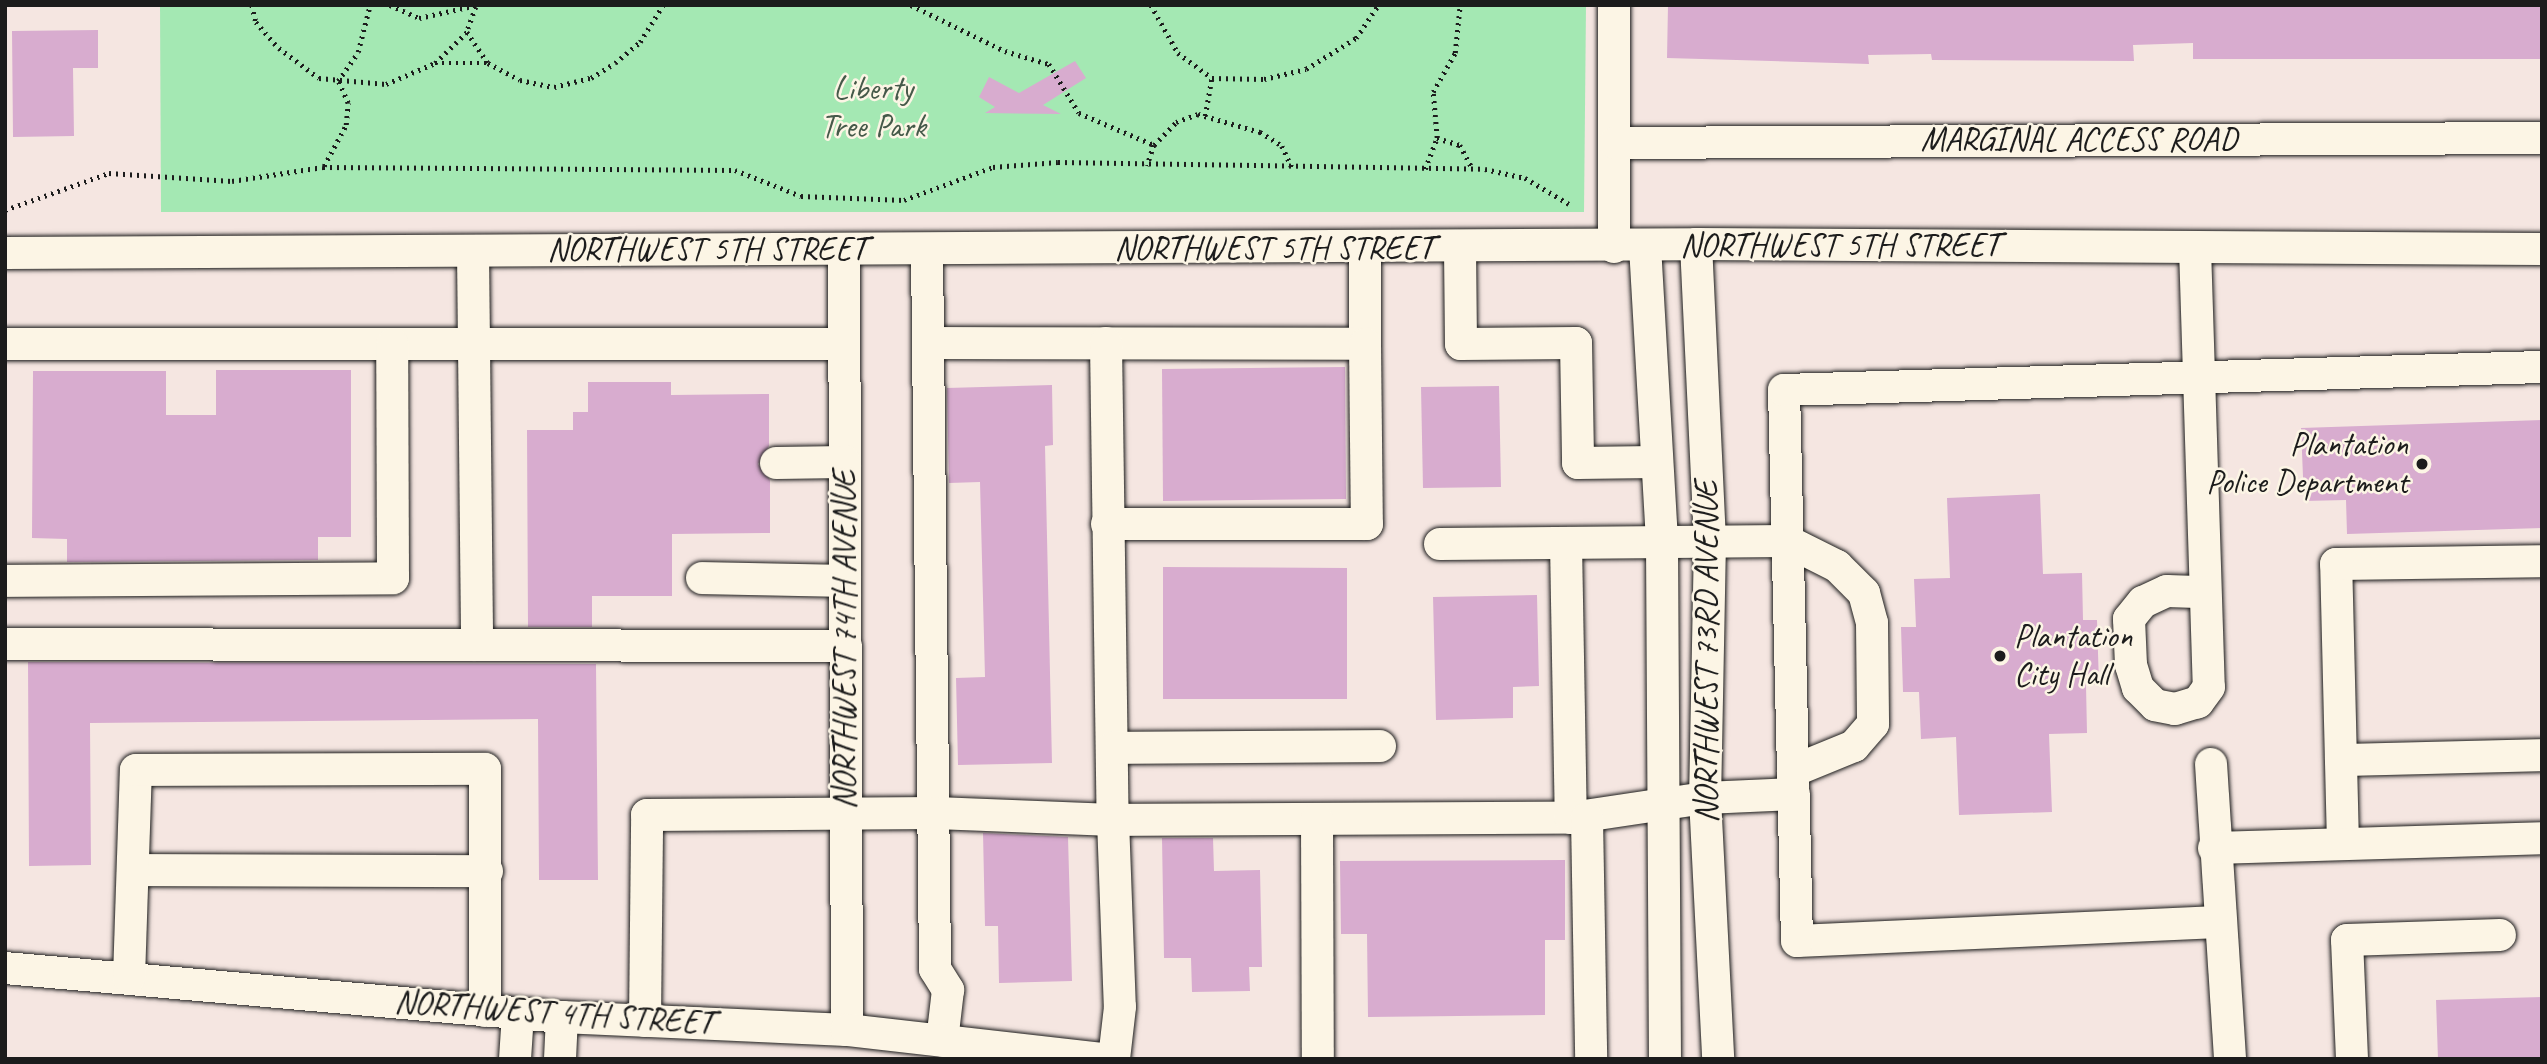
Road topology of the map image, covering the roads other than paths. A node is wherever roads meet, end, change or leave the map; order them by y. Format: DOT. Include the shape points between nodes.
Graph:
graph roads {
  1 [pos="1614,5"];
  2 [pos="2542,138"];
  3 [pos="1615,143"];
  4 [pos="1696,244"];
  5 [pos="1629,247"];
  6 [pos="1365,248"];
  7 [pos="1460,248"];
  8 [pos="2195,248"];
  9 [pos="2542,249"];
  10 [pos="844,250"];
  11 [pos="927,250"];
  12 [pos="473,251"];
  13 [pos="5,253"];
  14 [pos="928,343"];
  15 [pos="1106,343"];
  16 [pos="5,344"];
  17 [pos="392,344"];
  18 [pos="473,344"];
  19 [pos="844,344"];
  20 [pos="1365,344"];
  21 [pos="2542,367"];
  22 [pos="2199,375"];
  23 [pos="845,462"];
  24 [pos="1655,462"];
  25 [pos="776,463"];
  26 [pos="1107,524"];
  27 [pos="1662,541"];
  28 [pos="1710,541"];
  29 [pos="1787,541"];
  30 [pos="1566,542"];
  31 [pos="1440,544"];
  32 [pos="2542,561"];
  33 [pos="702,578"];
  34 [pos="5,581"];
  35 [pos="845,581"];
  36 [pos="2205,592"];
  37 [pos="5,644"];
  38 [pos="477,645"];
  39 [pos="846,646"];
  40 [pos="1380,746"];
  41 [pos="1112,748"];
  42 [pos="2542,755"];
  43 [pos="2341,760"];
  44 [pos="2211,764"];
  45 [pos="1793,783"];
  46 [pos="1706,798"];
  47 [pos="1660,806"];
  48 [pos="846,813"];
  49 [pos="936,813"];
  50 [pos="1579,818"];
  51 [pos="1317,819"];
  52 [pos="1113,820"];
  53 [pos="2542,838"];
  54 [pos="2343,844"];
  55 [pos="2214,848"];
  56 [pos="134,870"];
  57 [pos="487,871"];
  58 [pos="2218,922"];
  59 [pos="2500,935"];
  60 [pos="5,968"];
  61 [pos="129,978"];
  62 [pos="485,1011"];
  63 [pos="518,1014"];
  64 [pos="562,1017"];
  65 [pos="645,1021"];
  66 [pos="847,1030"];
  67 [pos="942,1041"];
  68 [pos="515,1059"];
  69 [pos="560,1059"];
  70 [pos="1103,1059"];
  71 [pos="1114,1059"];
  72 [pos="1318,1059"];
  73 [pos="1591,1059"];
  74 [pos="1665,1059"];
  75 [pos="1718,1059"];
  76 [pos="2230,1059"];
  77 [pos="2352,1059"];
  1 -- 3 [label="street, NORTHWEST 73RD AVENUE"];
  2 -- 3 [label="street, MARGINAL ACCESS ROAD"];
  3 -- 5 [label="street, NORTHWEST 73RD AVENUE"];
  4 -- 5 [label="street, NORTHWEST 5TH STREET"];
  4 -- 8 [label="street, NORTHWEST 5TH STREET"];
  4 -- 28 [label="street, NORTHWEST 73RD AVENUE"];
  5 -- 7 [label="street, NORTHWEST 5TH STREET"];
  5 -- 24 [label="street, NORTHWEST 73RD AVENUE"];
  6 -- 7 [label="street, NORTHWEST 5TH STREET"];
  6 -- 11 [label="street, NORTHWEST 5TH STREET"];
  6 -- 20 [label="street"];
  7 -- 24 [label="street" via="1461,344 1576,343 1578,463"];
  8 -- 9 [label="street, NORTHWEST 5TH STREET"];
  8 -- 22 [label="street"];
  10 -- 11 [label="street, NORTHWEST 5TH STREET"];
  10 -- 12 [label="street, NORTHWEST 5TH STREET"];
  10 -- 19 [label="street, NORTHWEST 74TH AVENUE"];
  11 -- 14 [label="street"];
  12 -- 13 [label="street, NORTHWEST 5TH STREET"];
  12 -- 18 [label="street"];
  14 -- 15 [label="street"];
  14 -- 49 [label="street"];
  15 -- 20 [label="street"];
  15 -- 26 [label="street"];
  16 -- 17 [label="street"];
  17 -- 18 [label="street"];
  17 -- 34 [label="street" via="393,578"];
  18 -- 19 [label="street"];
  18 -- 38 [label="street"];
  19 -- 23 [label="street, NORTHWEST 74TH AVENUE"];
  20 -- 26 [label="street" via="1367,524"];
  21 -- 22 [label="street"];
  22 -- 29 [label="street" via="1784,390"];
  22 -- 36 [label="street"];
  23 -- 25 [label="street"];
  23 -- 35 [label="street, NORTHWEST 74TH AVENUE"];
  24 -- 27 [label="street, NORTHWEST 73RD AVENUE"];
  26 -- 41 [label="street"];
  27 -- 28 [label="street"];
  27 -- 30 [label="street"];
  27 -- 47 [label="street, NORTHWEST 73RD AVENUE"];
  28 -- 29 [label="street"];
  28 -- 46 [label="street, NORTHWEST 73RD AVENUE"];
  29 -- 45 [label="street"];
  29 -- 45 [label="street" via="1837,566 1864,593 1872,623 1872,724 1854,746"];
  30 -- 31 [label="street"];
  30 -- 50 [label="street"];
  32 -- 43 [label="street" via="2336,564"];
  33 -- 35 [label="street"];
  35 -- 39 [label="street, NORTHWEST 74TH AVENUE"];
  37 -- 38 [label="street"];
  38 -- 39 [label="street"];
  39 -- 48 [label="street, NORTHWEST 74TH AVENUE"];
  40 -- 41 [label="street"];
  41 -- 52 [label="street"];
  42 -- 43 [label="street"];
  43 -- 54 [label="street"];
  44 -- 55 [label="street"];
  45 -- 46 [label="street"];
  45 -- 58 [label="street" via="1797,941"];
  46 -- 47 [label="street"];
  46 -- 75 [label="street, NORTHWEST 73RD AVENUE"];
  47 -- 50 [label="street"];
  47 -- 74 [label="street, NORTHWEST 73RD AVENUE"];
  48 -- 49 [label="street"];
  48 -- 65 [label="street" via="647,816"];
  48 -- 66 [label="street, NORTHWEST 74TH AVENUE"];
  49 -- 52 [label="street"];
  49 -- 67 [label="street" via="935,969 948,990"];
  50 -- 51 [label="street"];
  50 -- 73 [label="street"];
  51 -- 52 [label="street"];
  51 -- 72 [label="street"];
  52 -- 71 [label="street" via="1120,1007"];
  53 -- 54 [label="street"];
  54 -- 55 [label="street"];
  55 -- 58 [label="street"];
  56 -- 57 [label="street"];
  56 -- 57 [label="street" via="136,769 485,769"];
  56 -- 61 [label="street"];
  57 -- 62 [label="street"];
  58 -- 76 [label="street"];
  59 -- 77 [label="street" via="2347,940"];
  60 -- 61 [label="street, NORTHWEST 4TH STREET"];
  61 -- 62 [label="street, NORTHWEST 4TH STREET"];
  62 -- 63 [label="street, NORTHWEST 4TH STREET"];
  63 -- 64 [label="street, NORTHWEST 4TH STREET"];
  63 -- 68 [label="street"];
  64 -- 65 [label="street, NORTHWEST 4TH STREET"];
  64 -- 69 [label="street"];
  65 -- 66 [label="street, NORTHWEST 4TH STREET"];
  66 -- 67 [label="street, NORTHWEST 4TH STREET"];
  67 -- 70 [label="street, NORTHWEST 4TH STREET"];
}
